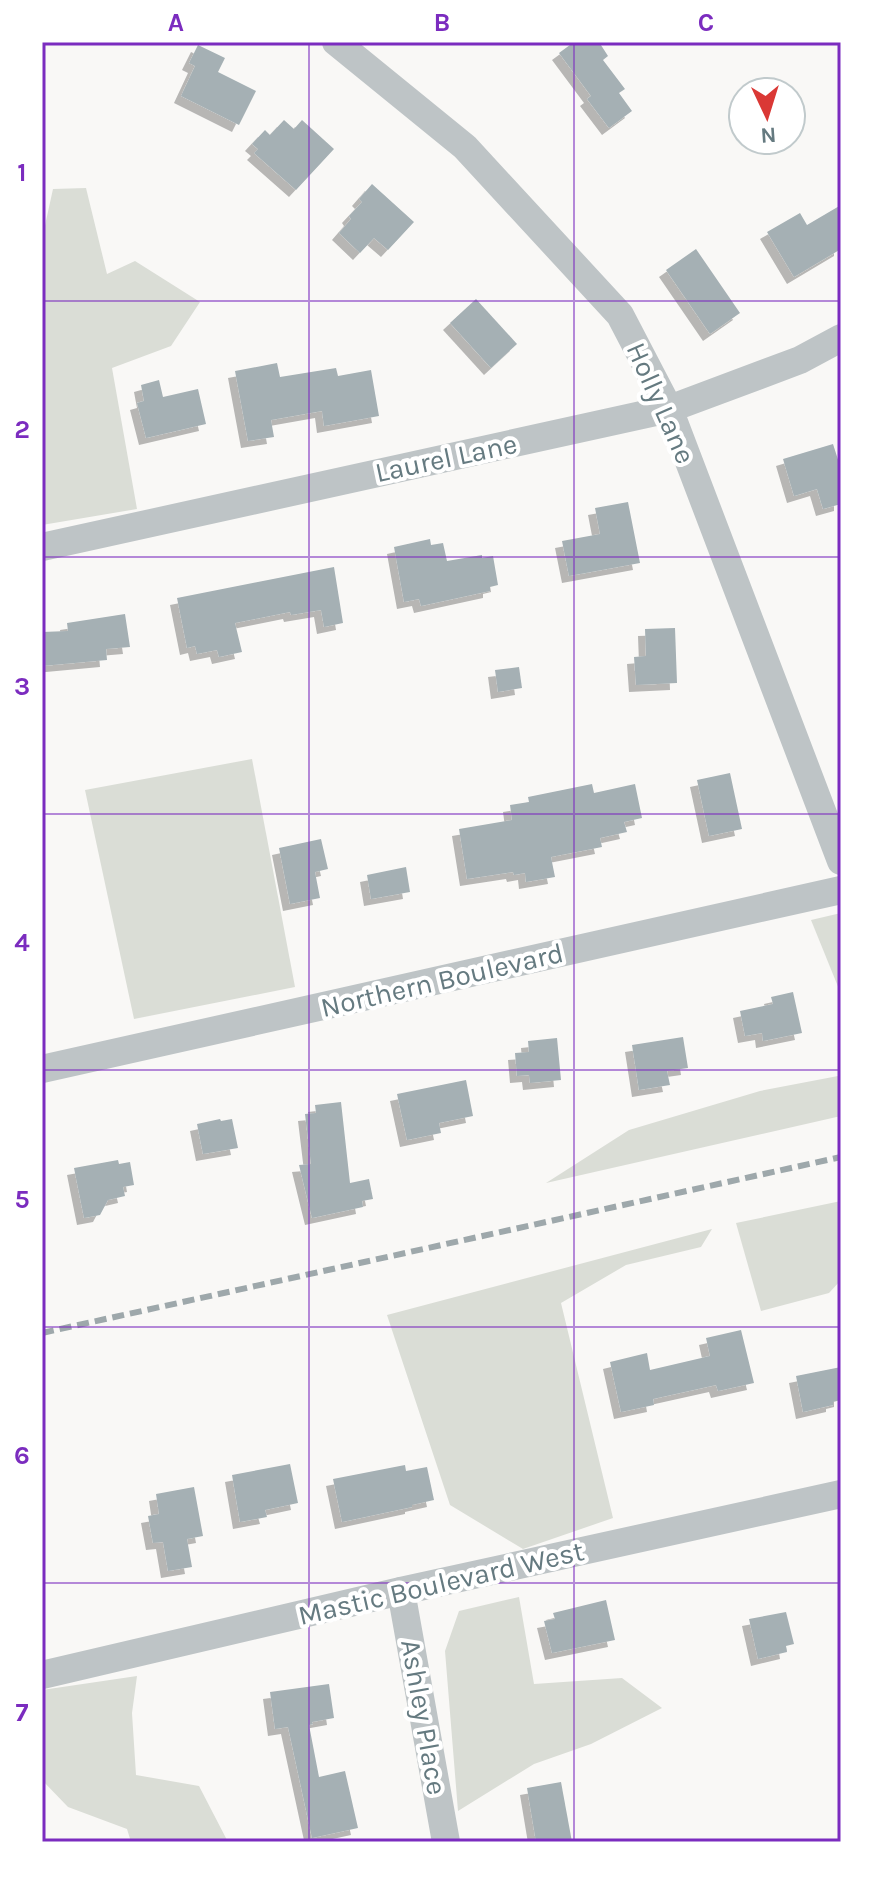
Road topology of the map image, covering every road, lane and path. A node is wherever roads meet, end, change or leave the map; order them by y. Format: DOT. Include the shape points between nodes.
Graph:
graph roads {
  1 [pos="336,42"];
  2 [pos="841,338"];
  3 [pos="669,409"];
  4 [pos="42,547"];
  5 [pos="841,861"];
  6 [pos="841,890"];
  7 [pos="42,1069"];
  8 [pos="841,1494"];
  9 [pos="401,1591"];
  10 [pos="42,1675"];
  11 [pos="446,1842"];
  1 -- 3 [label="street, Holly Lane" via="465,147 620,315"];
  2 -- 3 [label="street, Laurel Lane" via="800,360"];
  3 -- 4 [label="street, Laurel Lane"];
  3 -- 5 [label="street, Holly Lane"];
  6 -- 7 [label="street, Northern Boulevard"];
  8 -- 9 [label="street, Mastic Boulevard West"];
  9 -- 10 [label="street, Mastic Boulevard West"];
  9 -- 11 [label="street, Ashley Place"];
}
